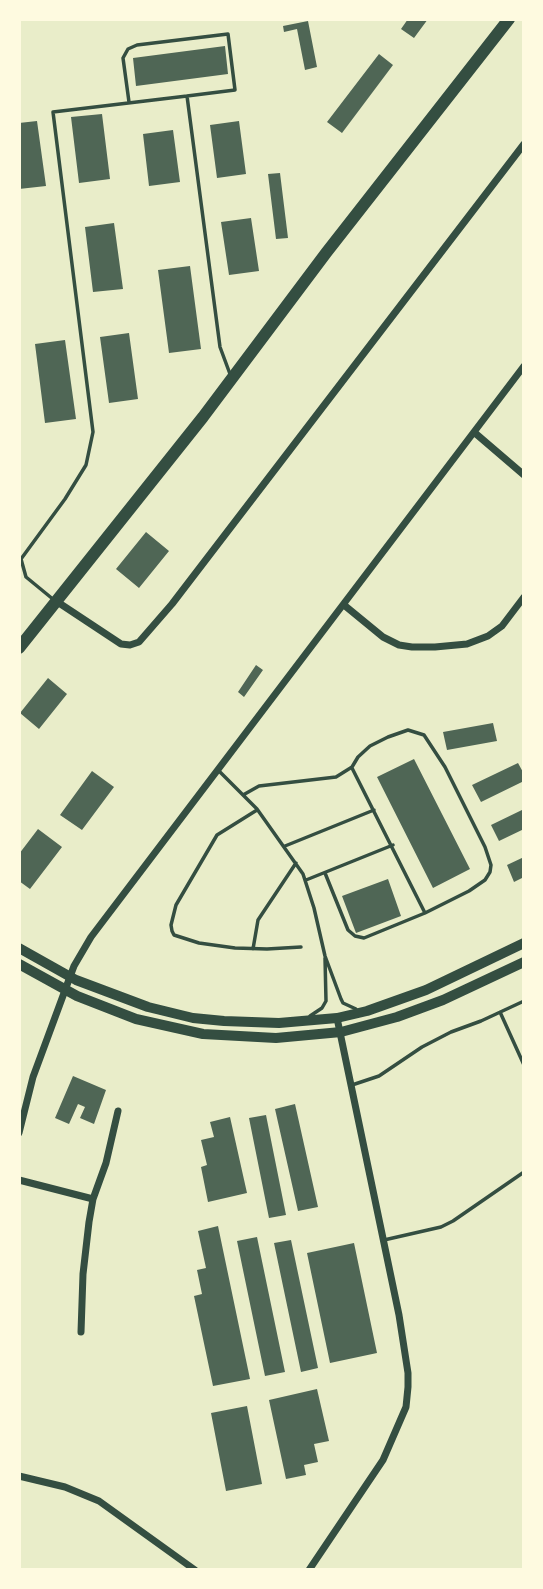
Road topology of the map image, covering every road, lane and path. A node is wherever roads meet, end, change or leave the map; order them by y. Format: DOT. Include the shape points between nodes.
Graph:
graph roads {
  1 [pos="509,19"];
  2 [pos="187,96"];
  3 [pos="129,103"];
  4 [pos="524,144"];
  5 [pos="524,366"];
  6 [pos="232,379"];
  7 [pos="475,433"];
  8 [pos="524,475"];
  9 [pos="524,597"];
  10 [pos="56,601"];
  11 [pos="344,605"];
  12 [pos="19,648"];
  13 [pos="352,767"];
  14 [pos="218,770"];
  15 [pos="243,795"];
  16 [pos="257,809"];
  17 [pos="374,810"];
  18 [pos="393,845"];
  19 [pos="285,847"];
  20 [pos="296,863"];
  21 [pos="325,873"];
  22 [pos="306,880"];
  23 [pos="425,913"];
  24 [pos="524,943"];
  25 [pos="301,947"];
  26 [pos="19,948"];
  27 [pos="253,948"];
  28 [pos="325,956"];
  29 [pos="524,962"];
  30 [pos="19,964"];
  31 [pos="70,977"];
  32 [pos="66,991"];
  33 [pos="524,1001"];
  34 [pos="367,1011"];
  35 [pos="499,1012"];
  36 [pos="337,1018"];
  37 [pos="298,1022"];
  38 [pos="341,1032"];
  39 [pos="524,1065"];
  40 [pos="352,1085"];
  41 [pos="118,1111"];
  42 [pos="19,1133"];
  43 [pos="524,1172"];
  44 [pos="19,1180"];
  45 [pos="93,1199"];
  46 [pos="384,1240"];
  47 [pos="81,1332"];
  48 [pos="19,1476"];
  49 [pos="195,1570"];
  50 [pos="309,1570"];
  1 -- 6 [label="main road"];
  2 -- 3 [label="lane"];
  2 -- 3 [label="lane" via="235,90 228,34 137,45 128,50 123,58"];
  2 -- 6 [label="lane" via="220,347"];
  3 -- 10 [label="lane" via="53,112 93,432 86,465 21,559 26,577"];
  4 -- 10 [label="street" via="139,642 121,644"];
  5 -- 7 [label="street"];
  6 -- 10 [label="main road"];
  7 -- 8 [label="street"];
  7 -- 11 [label="street"];
  9 -- 11 [label="street" via="502,626 488,636 467,644 435,647 412,647 383,637"];
  10 -- 12 [label="main road"];
  11 -- 14 [label="street"];
  13 -- 15 [label="lane" via="337,777 259,786"];
  13 -- 17 [label="lane"];
  13 -- 23 [label="lane" via="370,746 408,730 424,735 445,767 491,865 485,880"];
  14 -- 15 [label="lane"];
  14 -- 31 [label="street" via="91,937"];
  15 -- 16 [label="lane"];
  16 -- 19 [label="lane"];
  16 -- 27 [label="lane" via="217,835 176,905 170,925 174,935 184,939"];
  17 -- 18 [label="lane"];
  17 -- 19 [label="lane"];
  18 -- 21 [label="lane"];
  18 -- 23 [label="lane"];
  19 -- 20 [label="lane"];
  20 -- 22 [label="lane"];
  20 -- 27 [label="lane" via="258,920"];
  21 -- 22 [label="lane"];
  21 -- 23 [label="lane" via="348,930 355,936 365,938"];
  22 -- 28 [label="lane"];
  24 -- 34 [label="main road" via="426,990"];
  25 -- 27 [label="lane"];
  26 -- 31 [label="main road"];
  28 -- 34 [label="lane" via="343,1003"];
  28 -- 37 [label="lane" via="325,1004"];
  29 -- 38 [label="main road" via="443,1000"];
  30 -- 32 [label="main road"];
  31 -- 32 [label="street"];
  31 -- 37 [label="main road" via="125,1000 193,1018"];
  32 -- 38 [label="main road" via="136,1019 202,1034 276,1038"];
  32 -- 42 [label="street" via="33,1077"];
  33 -- 35 [label="lane"];
  34 -- 36 [label="main road"];
  35 -- 39 [label="lane"];
  35 -- 40 [label="lane" via="422,1047 379,1076"];
  36 -- 37 [label="main road"];
  36 -- 38 [label="street"];
  38 -- 40 [label="street"];
  40 -- 46 [label="street"];
  41 -- 45 [label="street"];
  43 -- 46 [label="lane" via="442,1227"];
  44 -- 45 [label="street"];
  45 -- 47 [label="street"];
  46 -- 50 [label="street" via="408,1373 406,1407 383,1460"];
  48 -- 49 [label="street" via="65,1487 99,1502"];
}
